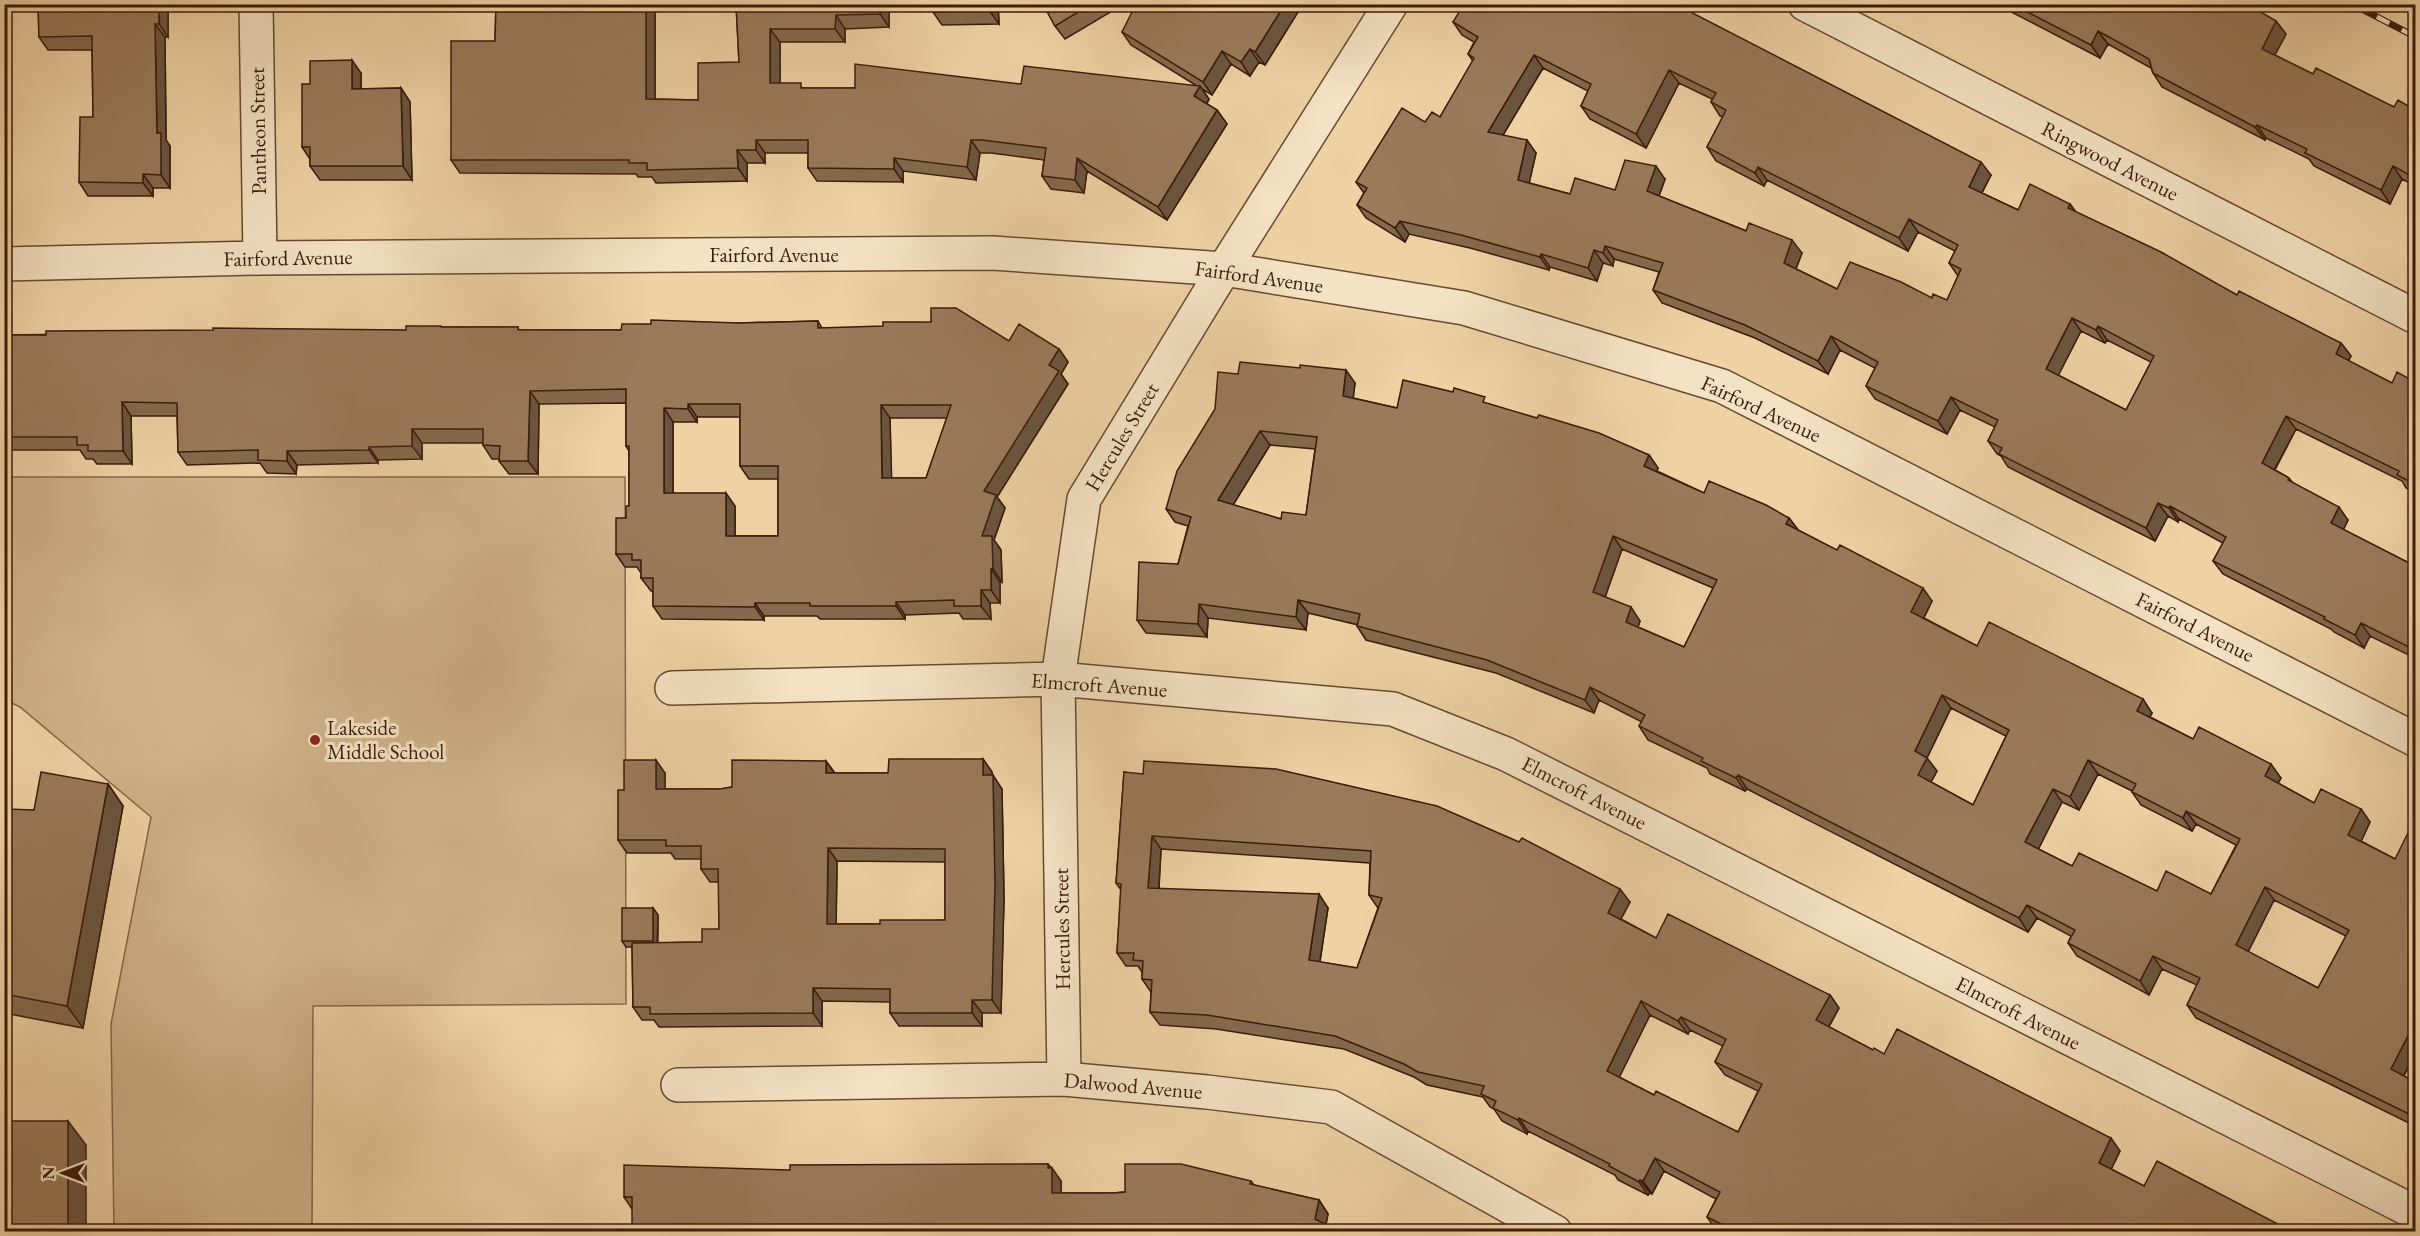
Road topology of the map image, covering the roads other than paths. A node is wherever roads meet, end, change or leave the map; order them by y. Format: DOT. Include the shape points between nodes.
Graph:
graph roads {
  1 [pos="256,4"];
  2 [pos="1391,4"];
  3 [pos="1805,4"];
  4 [pos="260,258"];
  5 [pos="4,264"];
  6 [pos="1224,269"];
  7 [pos="2415,317"];
  8 [pos="1058,679"];
  9 [pos="672,688"];
  10 [pos="2415,740"];
  11 [pos="1064,1078"];
  12 [pos="678,1085"];
  13 [pos="2415,1214"];
  14 [pos="1555,1232"];
  1 -- 4 [label="street, Pantheon Street"];
  2 -- 6 [label="street, Hercules Street"];
  3 -- 7 [label="street, Ringwood Avenue"];
  4 -- 5 [label="street, Fairford Avenue"];
  4 -- 6 [label="street, Fairford Avenue" via="993,254"];
  6 -- 8 [label="street, Hercules Street" via="1084,499"];
  6 -- 10 [label="street, Fairford Avenue" via="1464,308 1722,386"];
  8 -- 9 [label="street, Elmcroft Avenue"];
  8 -- 11 [label="street, Hercules Street"];
  8 -- 13 [label="street, Elmcroft Avenue" via="1393,709 1506,754"];
  11 -- 12 [label="street, Dalwood Avenue"];
  11 -- 14 [label="street, Dalwood Avenue" via="1331,1107"];
}
